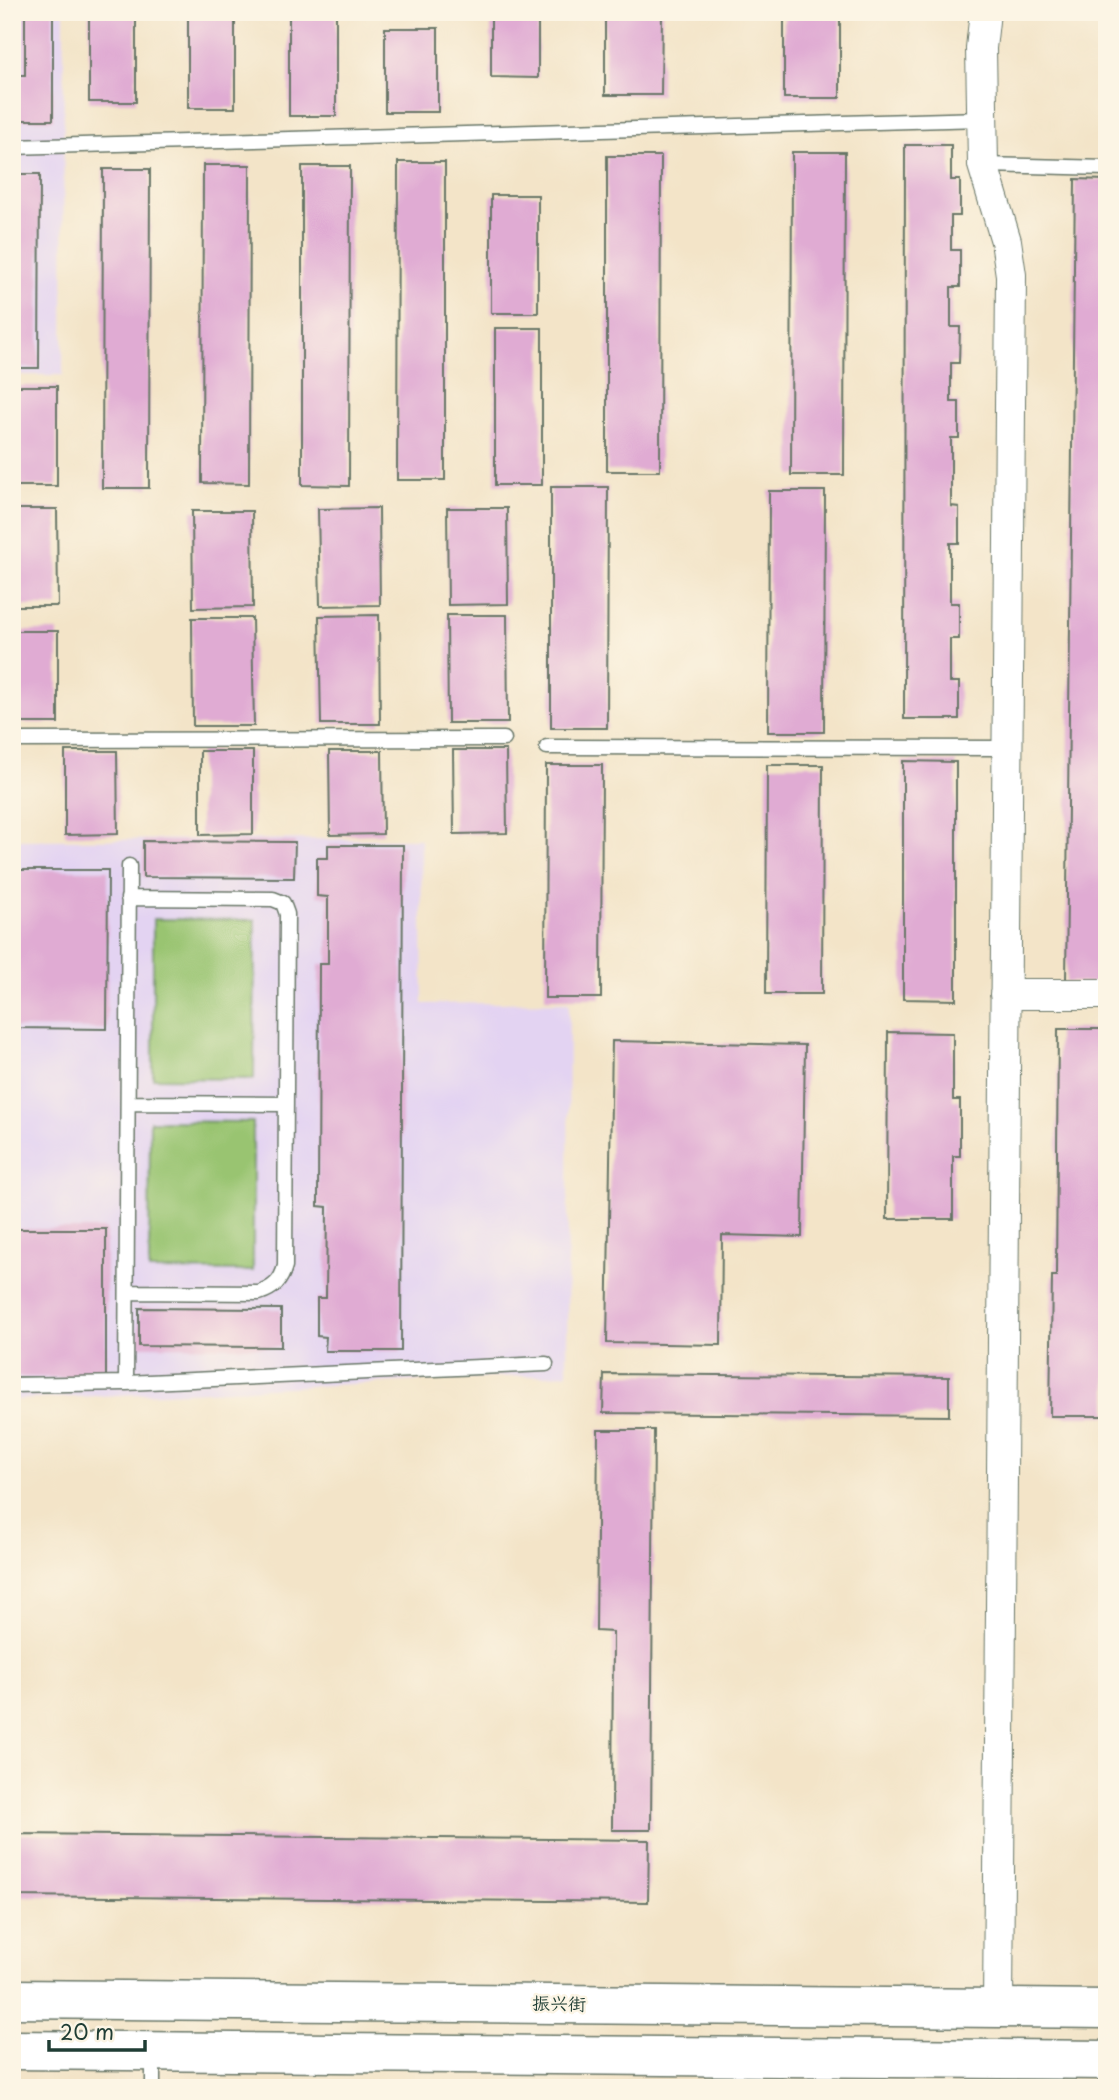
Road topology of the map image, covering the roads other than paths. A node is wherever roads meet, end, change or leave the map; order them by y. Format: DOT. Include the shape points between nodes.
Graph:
graph roads {
  1 [pos="985,12"];
  2 [pos="982,119"];
  3 [pos="12,147"];
  4 [pos="983,165"];
  5 [pos="1107,168"];
  6 [pos="504,739"];
  7 [pos="12,740"];
  8 [pos="547,747"];
  9 [pos="1007,748"];
  10 [pos="129,866"];
  11 [pos="128,898"];
  12 [pos="1005,994"];
  13 [pos="1107,994"];
  14 [pos="128,1104"];
  15 [pos="286,1104"];
  16 [pos="127,1292"];
  17 [pos="546,1364"];
  18 [pos="126,1382"];
  19 [pos="12,1385"];
  20 [pos="12,1999"];
  21 [pos="998,2008"];
  22 [pos="1107,2009"];
  23 [pos="12,2050"];
  24 [pos="1107,2060"];
  25 [pos="153,2069"];
  1 -- 2 [label="street"];
  2 -- 3 [label="lane"];
  2 -- 4 [label="street"];
  4 -- 5 [label="lane"];
  4 -- 9 [label="street" via="1006,241 1011,275"];
  6 -- 7 [label="lane"];
  8 -- 9 [label="lane"];
  9 -- 12 [label="street"];
  10 -- 11 [label="lane"];
  11 -- 14 [label="lane"];
  11 -- 15 [label="lane" via="273,899 283,903 287,914"];
  12 -- 13 [label="street"];
  12 -- 21 [label="street"];
  14 -- 15 [label="lane"];
  14 -- 16 [label="lane"];
  15 -- 16 [label="lane" via="282,1278 259,1293"];
  16 -- 18 [label="lane"];
  17 -- 18 [label="lane"];
  18 -- 19 [label="lane"];
  20 -- 21 [label="street, 振兴街"];
  21 -- 22 [label="street, 振兴街"];
  23 -- 25 [label="street"];
  24 -- 25 [label="street"];
}
